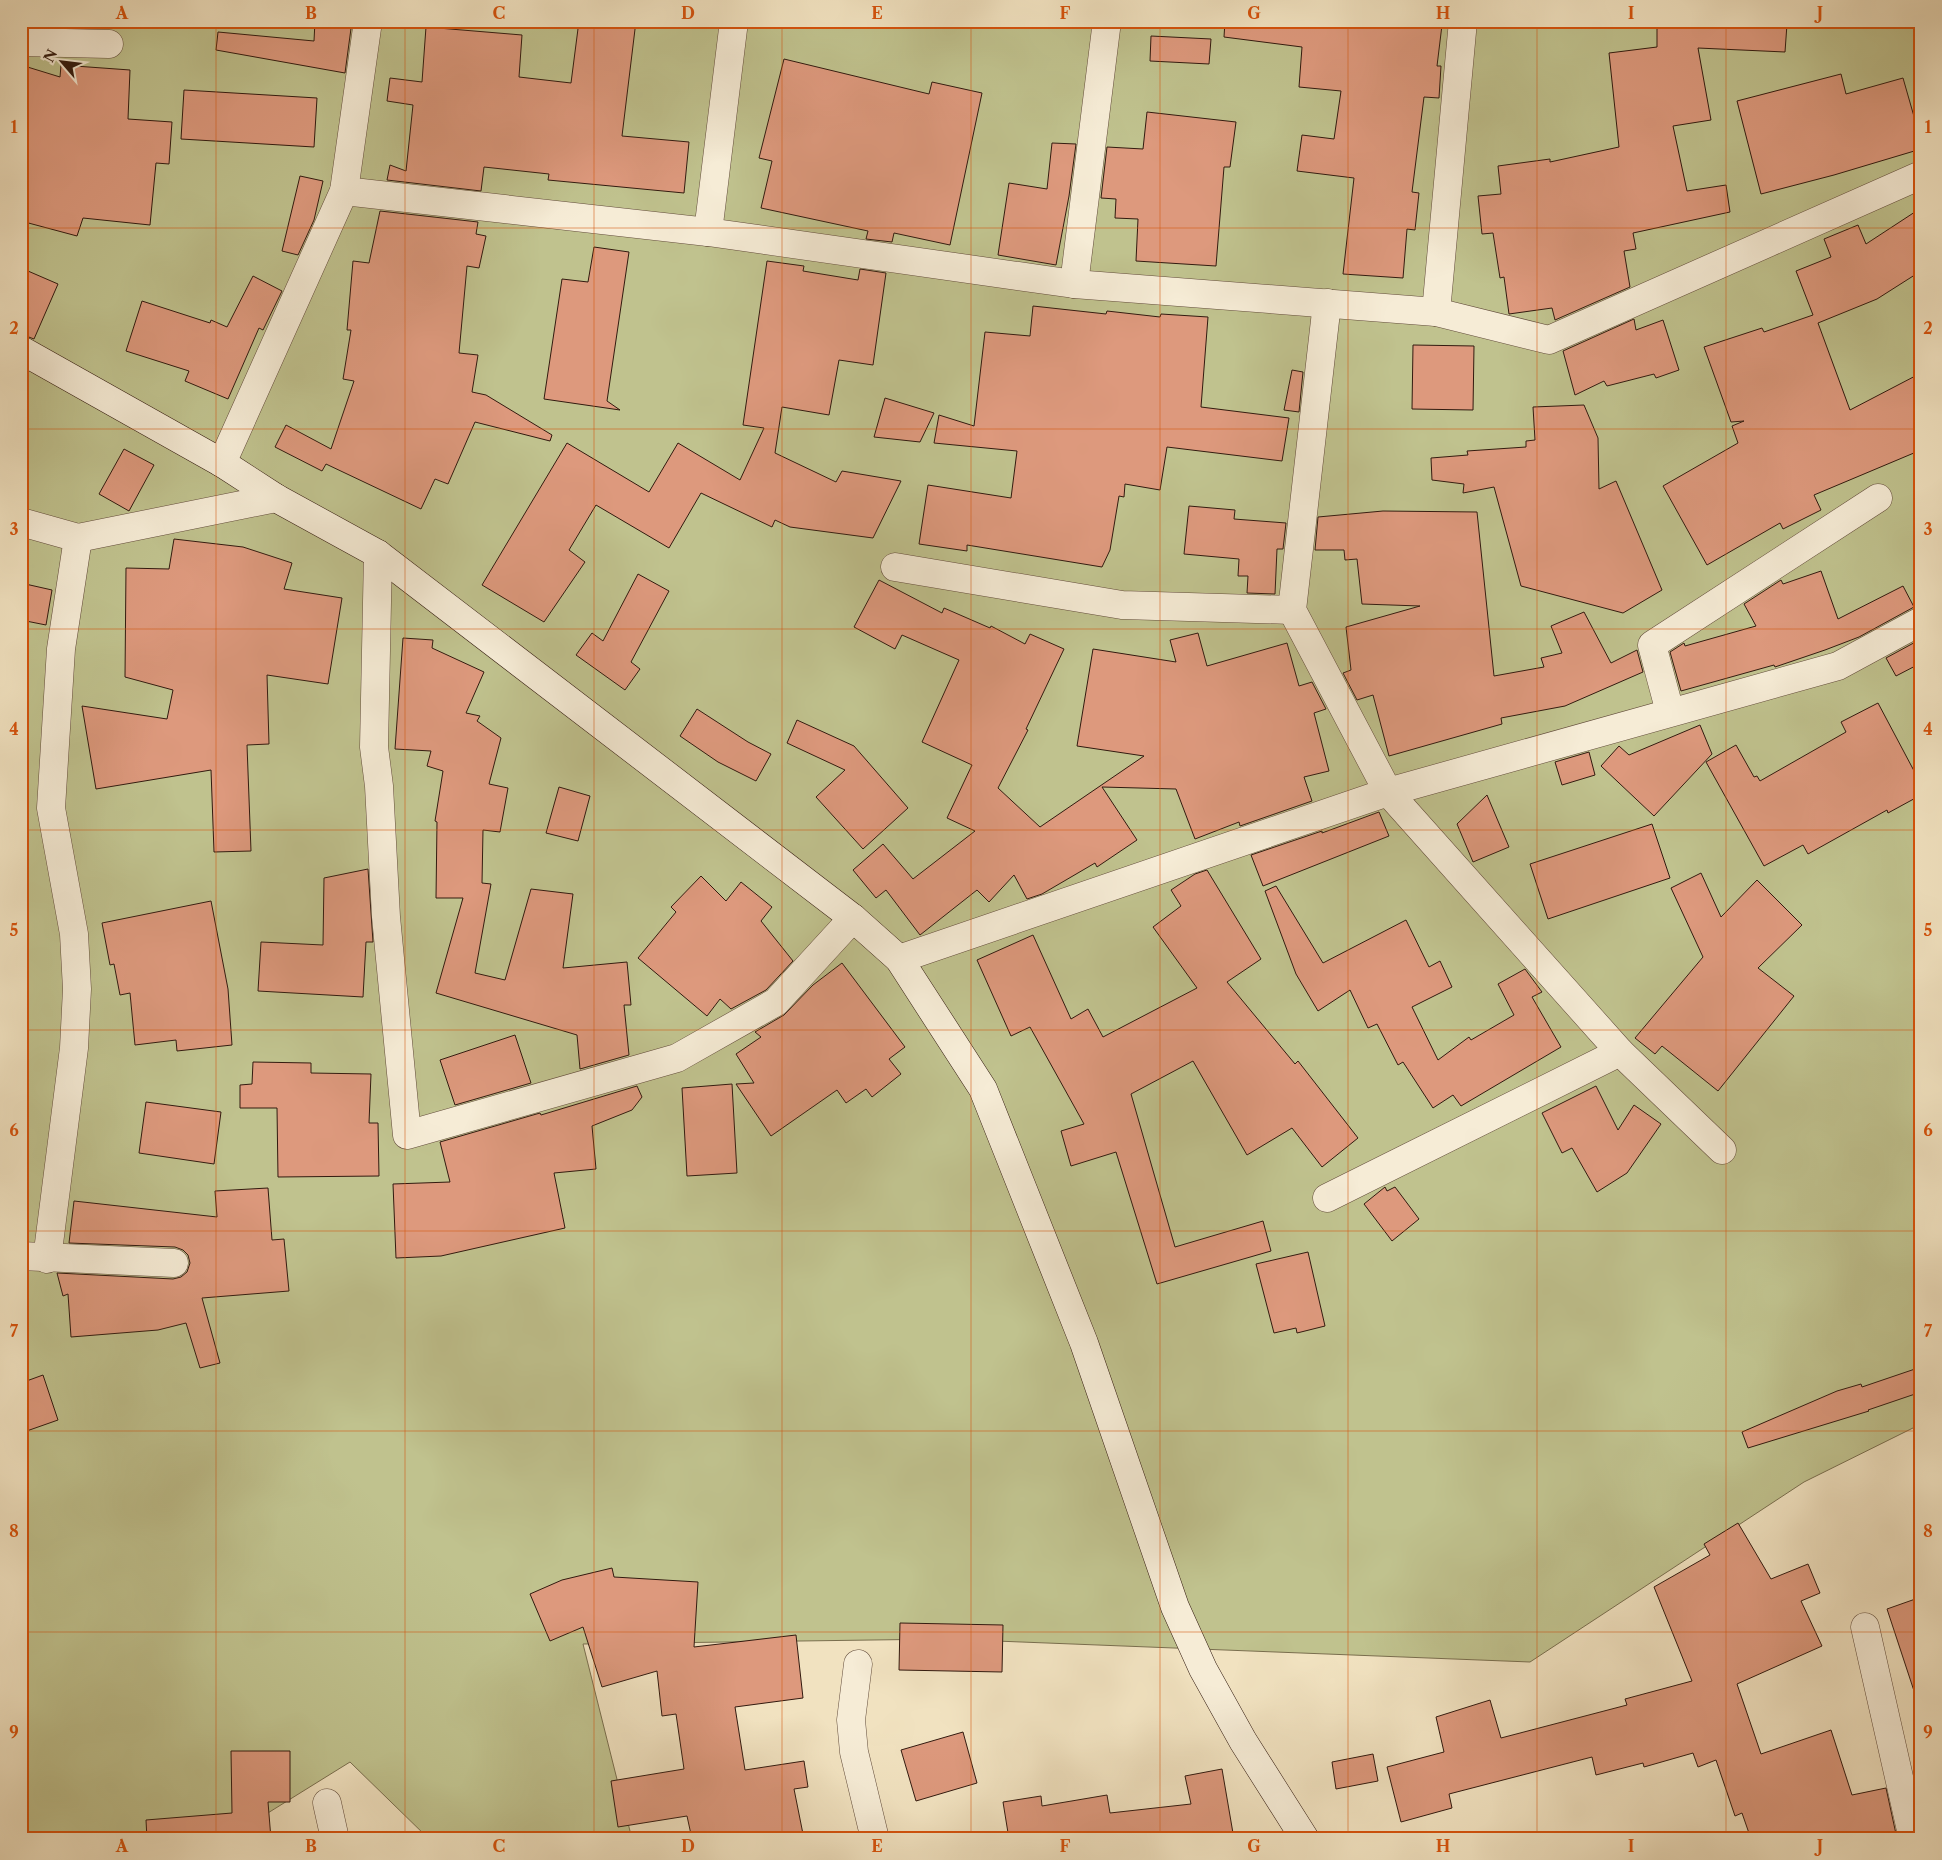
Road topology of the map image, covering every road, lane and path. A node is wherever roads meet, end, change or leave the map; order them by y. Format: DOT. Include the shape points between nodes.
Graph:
graph roads {
  1 [pos="368,21"];
  2 [pos="734,21"];
  3 [pos="1107,21"];
  4 [pos="1463,21"];
  5 [pos="21,42"];
  6 [pos="109,44"];
  7 [pos="1921,175"];
  8 [pos="344,191"];
  9 [pos="708,232"];
  10 [pos="1074,284"];
  11 [pos="1326,303"];
  12 [pos="1436,312"];
  13 [pos="21,350"];
  14 [pos="222,463"];
  15 [pos="276,498"];
  16 [pos="1878,498"];
  17 [pos="21,522"];
  18 [pos="78,538"];
  19 [pos="378,554"];
  20 [pos="895,567"];
  21 [pos="1292,610"];
  22 [pos="1921,621"];
  23 [pos="1670,712"];
  24 [pos="1388,792"];
  25 [pos="853,918"];
  26 [pos="899,958"];
  27 [pos="1620,1052"];
  28 [pos="1722,1150"];
  29 [pos="1328,1198"];
  30 [pos="34,1258"];
  31 [pos="174,1263"];
  32 [pos="1865,1627"];
  33 [pos="858,1664"];
  34 [pos="327,1803"];
  35 [pos="1915,1833"];
  36 [pos="335,1839"];
  37 [pos="875,1839"];
  38 [pos="1305,1839"];
  1 -- 8 [label="street"];
  2 -- 9 [label="street"];
  3 -- 10 [label="street"];
  4 -- 12 [label="street"];
  5 -- 6 [label="street"];
  7 -- 12 [label="street" via="1549,340"];
  8 -- 9 [label="street"];
  8 -- 14 [label="street"];
  9 -- 10 [label="street"];
  10 -- 11 [label="street"];
  11 -- 12 [label="street"];
  11 -- 21 [label="street"];
  13 -- 14 [label="street"];
  14 -- 15 [label="street"];
  15 -- 18 [label="street"];
  15 -- 19 [label="street"];
  16 -- 23 [label="street" via="1652,645"];
  17 -- 18 [label="street"];
  18 -- 30 [label="street" via="61,649 51,808 74,934 77,989 74,1048"];
  19 -- 25 [label="street"];
  19 -- 25 [label="street" via="374,747 407,1135 678,1058 776,1002"];
  20 -- 21 [label="street" via="1122,605"];
  21 -- 24 [label="street"];
  22 -- 23 [label="street" via="1838,666"];
  23 -- 24 [label="street"];
  24 -- 26 [label="street"];
  24 -- 27 [label="street"];
  25 -- 26 [label="street"];
  26 -- 38 [label="street" via="983,1089 1084,1343 1174,1606 1243,1741"];
  27 -- 28 [label="street"];
  27 -- 29 [label="street"];
  30 -- 31 [label="street"];
  32 -- 35 [label="street"];
  33 -- 37 [label="street" via="851,1720 854,1752"];
  34 -- 36 [label="street"];
}
